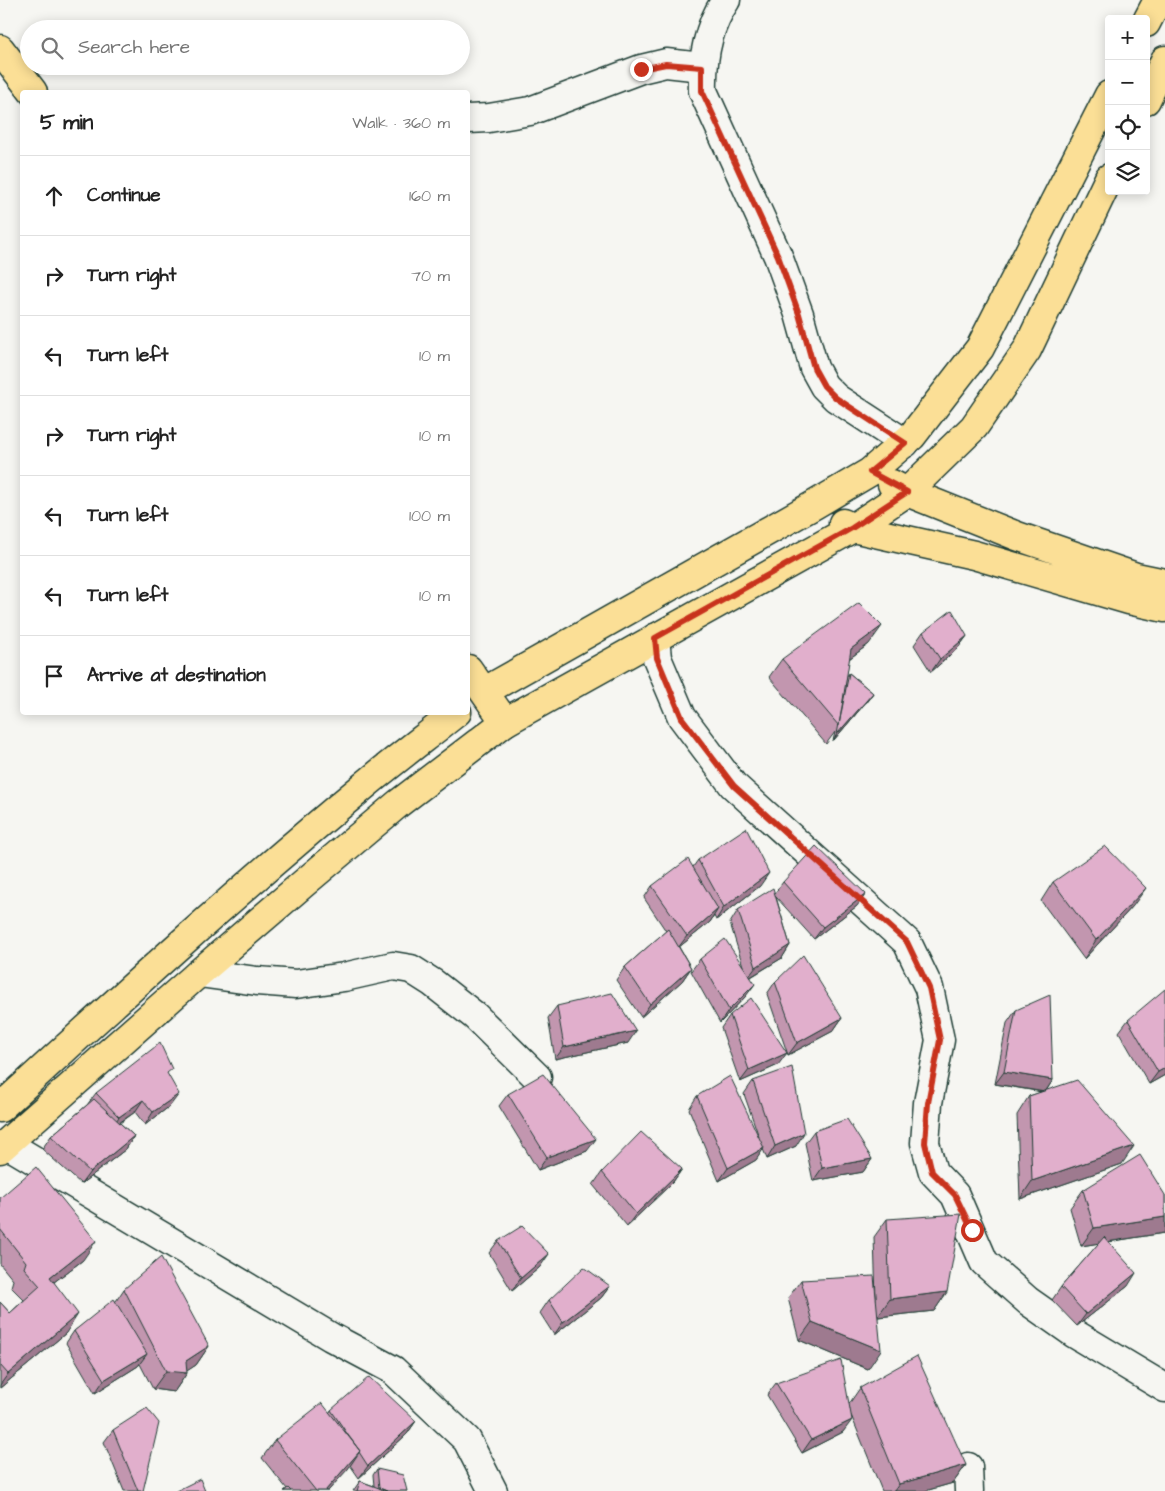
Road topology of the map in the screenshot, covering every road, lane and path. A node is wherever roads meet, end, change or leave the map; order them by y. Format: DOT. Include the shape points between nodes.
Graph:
graph roads {
  1 [pos="726,0"];
  2 [pos="1158,0"];
  3 [pos="1150,15"];
  4 [pos="0,49"];
  5 [pos="1165,60"];
  6 [pos="702,67"];
  7 [pos="31,90"];
  8 [pos="1150,92"];
  9 [pos="1105,103"];
  10 [pos="470,119"];
  11 [pos="1105,186"];
  12 [pos="905,443"];
  13 [pos="870,472"];
  14 [pos="907,492"];
  15 [pos="814,505"];
  16 [pos="852,528"];
  17 [pos="1165,583"];
  18 [pos="1165,608"];
  19 [pos="655,638"];
  20 [pos="470,676"];
  21 [pos="476,698"];
  22 [pos="453,715"];
  23 [pos="505,722"];
  24 [pos="199,973"];
  25 [pos="537,1077"];
  26 [pos="0,1108"];
  27 [pos="3,1147"];
  28 [pos="1165,1388"];
  29 [pos="493,1491"];
  1 -- 6 [label="street" via="716,18"];
  2 -- 3 [label="main road"];
  4 -- 7 [label="main road"];
  5 -- 8 [label="main road"];
  6 -- 10 [label="street" via="666,64 641,69 530,111"];
  6 -- 12 [label="street" via="702,91 778,256 814,368 824,386 836,398"];
  9 -- 12 [label="main road" via="980,348"];
  11 -- 14 [label="main road" via="1027,350 974,428"];
  12 -- 13 [label="main road"];
  13 -- 14 [label="main road"];
  13 -- 15 [label="main road"];
  14 -- 16 [label="main road"];
  14 -- 17 [label="main road" via="1017,536 1136,577"];
  15 -- 16 [label="main road"];
  15 -- 21 [label="main road"];
  16 -- 18 [label="main road" via="974,555"];
  16 -- 19 [label="main road"];
  19 -- 23 [label="main road"];
  19 -- 28 [label="street" via="657,658 682,718 734,786 907,942 929,988 940,1040 928,1103 925,1143 932,1172 955,1195 984,1262 1036,1307"];
  20 -- 21 [label="main road"];
  21 -- 23 [label="main road"];
  22 -- 26 [label="main road" via="336,810"];
  23 -- 24 [label="main road" via="399,803"];
  24 -- 25 [label="street" via="296,984 393,966 411,969 475,1016"];
  24 -- 27 [label="main road"];
  27 -- 29 [label="street" via="331,1337 394,1370 467,1440"];
}
